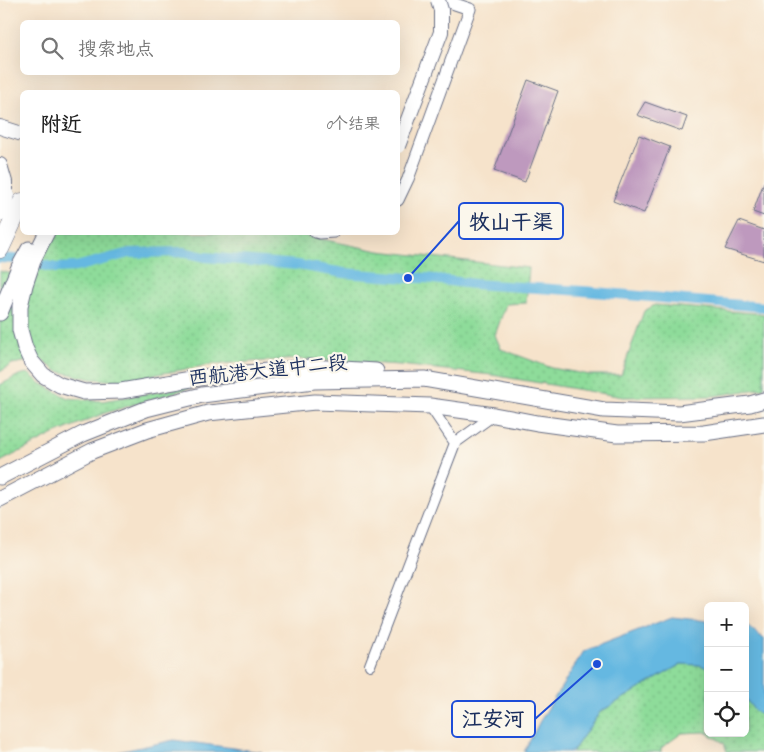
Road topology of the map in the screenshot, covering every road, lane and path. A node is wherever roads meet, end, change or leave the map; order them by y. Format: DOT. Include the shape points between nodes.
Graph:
graph roads {
  1 [pos="438,0"];
  2 [pos="442,0"];
  3 [pos="0,127"];
  4 [pos="20,133"];
  5 [pos="400,141"];
  6 [pos="0,165"];
  7 [pos="5,195"];
  8 [pos="400,196"];
  9 [pos="20,206"];
  10 [pos="0,212"];
  11 [pos="40,235"];
  12 [pos="46,235"];
  13 [pos="0,249"];
  14 [pos="0,313"];
  15 [pos="424,379"];
  16 [pos="764,400"];
  17 [pos="430,406"];
  18 [pos="494,415"];
  19 [pos="764,424"];
  20 [pos="455,443"];
  21 [pos="0,477"];
  22 [pos="0,499"];
  23 [pos="370,665"];
  1 -- 5 [label="main road, bridge" via="441,32"];
  2 -- 8 [label="street" via="470,9"];
  3 -- 4 [label="main road"];
  6 -- 7 [label="main road"];
  7 -- 10 [label="highway"];
  9 -- 13 [label="highway"];
  11 -- 14 [label="main road" via="24,257"];
  12 -- 15 [label="main road" via="22,295 20,330 31,361 43,375 60,385 84,392 121,391 203,377 310,367 373,371"];
  15 -- 16 [label="main road, 西航港大道中二段" via="604,410 679,413"];
  15 -- 21 [label="main road, 西航港大道中二段" via="314,381 202,395 146,409 83,434"];
  17 -- 18 [label="main road, 西航港大道中二段"];
  17 -- 20 [label="street"];
  17 -- 22 [label="main road, 西航港大道中二段" via="315,402 208,414 147,430 92,451"];
  18 -- 19 [label="main road, 西航港大道中二段" via="617,434 704,433"];
  18 -- 20 [label="street"];
  20 -- 23 [label="street"];
}
